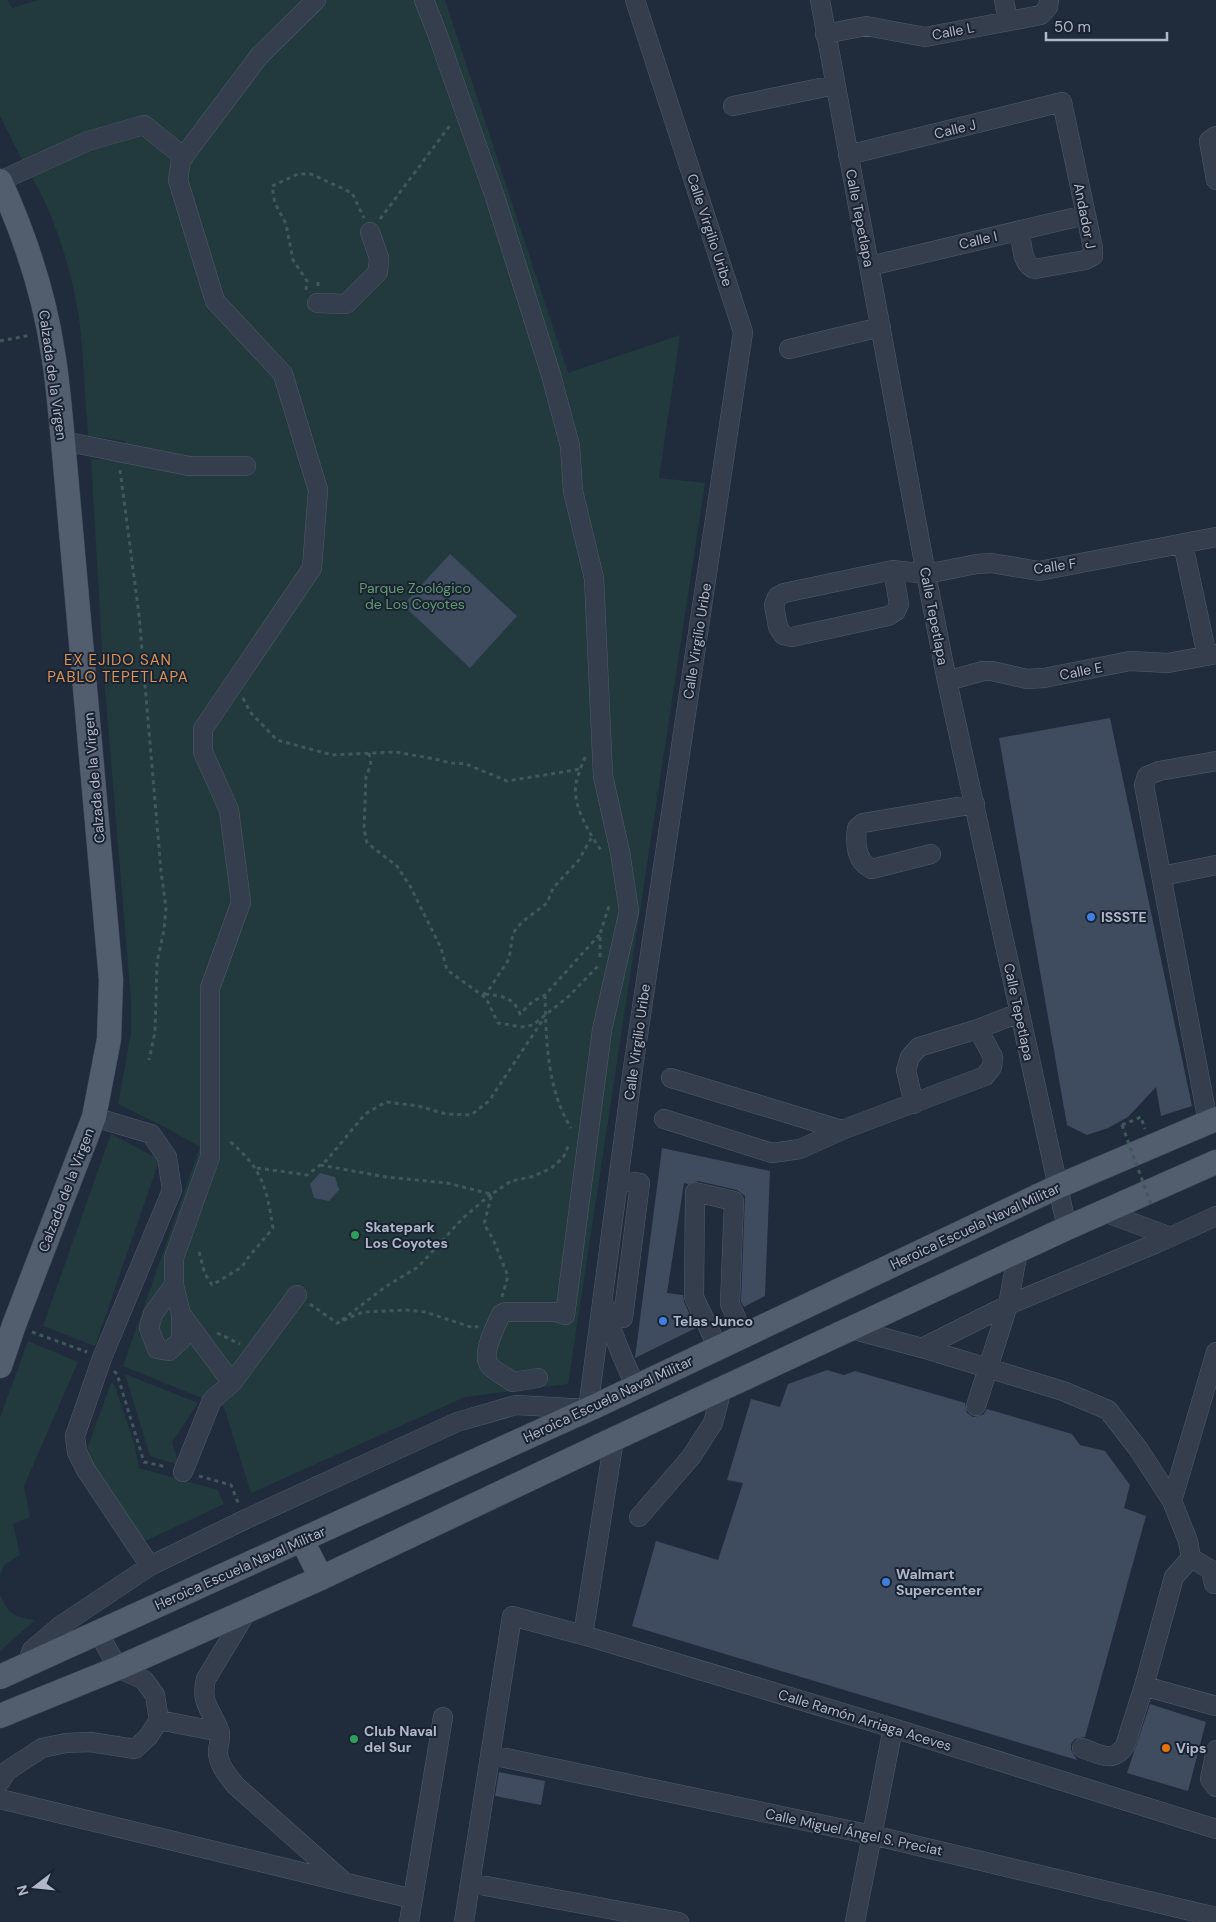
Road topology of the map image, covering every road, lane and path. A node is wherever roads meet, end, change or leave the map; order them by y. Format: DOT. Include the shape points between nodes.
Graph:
graph roads {
  1 [pos="316,0"];
  2 [pos="424,0"];
  3 [pos="635,0"];
  4 [pos="820,0"];
  5 [pos="1004,0"];
  6 [pos="1049,4"];
  7 [pos="1008,21"];
  8 [pos="825,34"];
  9 [pos="835,85"];
  10 [pos="1062,102"];
  11 [pos="463,104"];
  12 [pos="732,106"];
  13 [pos="1216,136"];
  14 [pos="848,155"];
  15 [pos="184,157"];
  16 [pos="1216,180"];
  17 [pos="0,181"];
  18 [pos="6,208"];
  19 [pos="1085,215"];
  20 [pos="1020,230"];
  21 [pos="370,232"];
  22 [pos="870,266"];
  23 [pos="318,303"];
  24 [pos="881,328"];
  25 [pos="49,331"];
  26 [pos="0,340"];
  27 [pos="789,349"];
  28 [pos="63,441"];
  29 [pos="116,452"];
  30 [pos="246,466"];
  31 [pos="1216,537"];
  32 [pos="1183,544"];
  33 [pos="893,570"];
  34 [pos="926,574"];
  35 [pos="1211,655"];
  36 [pos="947,681"];
  37 [pos="242,694"];
  38 [pos="369,753"];
  39 [pos="1216,761"];
  40 [pos="581,769"];
  41 [pos="975,804"];
  42 [pos="592,837"];
  43 [pos="931,854"];
  44 [pos="1216,865"];
  45 [pos="1162,876"];
  46 [pos="611,899"];
  47 [pos="600,934"];
  48 [pos="604,957"];
  49 [pos="600,965"];
  50 [pos="599,974"];
  51 [pos="484,994"];
  52 [pos="546,996"];
  53 [pos="1019,1013"];
  54 [pos="546,1015"];
  55 [pos="978,1029"];
  56 [pos="149,1060"];
  57 [pos="670,1078"];
  58 [pos="914,1104"];
  59 [pos="94,1117"];
  60 [pos="664,1119"];
  61 [pos="1212,1120"];
  62 [pos="577,1126"];
  63 [pos="842,1130"];
  64 [pos="211,1137"];
  65 [pos="570,1141"];
  66 [pos="1152,1146"];
  67 [pos="1216,1162"];
  68 [pos="320,1165"];
  69 [pos="257,1168"];
  70 [pos="619,1180"];
  71 [pos="1059,1186"];
  72 [pos="492,1194"];
  73 [pos="1152,1207"];
  74 [pos="1104,1212"];
  75 [pos="1216,1216"];
  76 [pos="1067,1228"];
  77 [pos="1171,1237"];
  78 [pos="1018,1251"];
  79 [pos="199,1252"];
  80 [pos="174,1285"];
  81 [pos="297,1295"];
  82 [pos="604,1296"];
  83 [pos="502,1299"];
  84 [pos="1008,1305"];
  85 [pos="181,1314"];
  86 [pos="624,1318"];
  87 [pos="7,1322"];
  88 [pos="338,1323"];
  89 [pos="480,1324"];
  90 [pos="851,1328"];
  91 [pos="744,1335"];
  92 [pos="718,1348"];
  93 [pos="922,1348"];
  94 [pos="102,1358"];
  95 [pos="1214,1361"];
  96 [pos="0,1366"];
  97 [pos="981,1367"];
  98 [pos="538,1378"];
  99 [pos="232,1383"];
  100 [pos="636,1386"];
  101 [pos="722,1389"];
  102 [pos="971,1405"];
  103 [pos="588,1409"];
  104 [pos="614,1439"];
  105 [pos="183,1472"];
  106 [pos="1172,1501"];
  107 [pos="639,1517"];
  108 [pos="246,1519"];
  109 [pos="302,1540"];
  110 [pos="1191,1558"];
  111 [pos="150,1566"];
  112 [pos="1214,1577"];
  113 [pos="321,1578"];
  114 [pos="247,1611"];
  115 [pos="98,1632"];
  116 [pos="583,1635"];
  117 [pos="26,1666"];
  118 [pos="118,1668"];
  119 [pos="0,1677"];
  120 [pos="1144,1686"];
  121 [pos="1216,1706"];
  122 [pos="0,1716"];
  123 [pos="443,1717"];
  124 [pos="159,1720"];
  125 [pos="893,1728"];
  126 [pos="220,1732"];
  127 [pos="1082,1748"];
  128 [pos="1216,1750"];
  129 [pos="491,1755"];
  130 [pos="0,1782"];
  131 [pos="1216,1787"];
  132 [pos="0,1799"];
  133 [pos="1216,1829"];
  134 [pos="872,1835"];
  135 [pos="344,1882"];
  136 [pos="470,1883"];
  137 [pos="413,1899"];
  138 [pos="1216,1917"];
  139 [pos="409,1922"];
  140 [pos="464,1922"];
  141 [pos="679,1922"];
  142 [pos="855,1922"];
  1 -- 15 [label="street" via="260,55"];
  2 -- 11 [label="street"];
  3 -- 70 [label="street, Calle Virgilio Uribe" via="743,332"];
  4 -- 8 [label="street, Calle Tepetlapa"];
  5 -- 7 [label="street"];
  6 -- 7 [label="street, Calle L" via="1041,15"];
  7 -- 8 [label="street, Calle L" via="925,37 866,26"];
  8 -- 9 [label="street, Calle Tepetlapa"];
  9 -- 12 [label="street"];
  9 -- 14 [label="street, Calle Tepetlapa"];
  10 -- 14 [label="street, Calle J"];
  10 -- 19 [label="street, Andador J"];
  11 -- 21 [label="path"];
  11 -- 98 [label="street" via="551,375 570,446 573,491 594,578 603,776 629,911 602,1030 565,1315 556,1312 501,1314 487,1350 490,1366 513,1382"];
  13 -- 16 [label="street" via="1209,141"];
  14 -- 22 [label="street, Calle Tepetlapa"];
  15 -- 17 [label="street" via="144,125 88,141"];
  15 -- 64 [label="street" via="178,180 215,301 283,374 318,490 312,568 203,730 203,752 229,810 241,902 210,988"];
  17 -- 18 [label="main road, Calzada de la Virgen"];
  18 -- 25 [label="main road, Calzada de la Virgen" via="32,262"];
  19 -- 20 [label="street, Calle I"];
  19 -- 20 [label="street, Andador J" via="1093,248 1092,256 1085,260 1029,268"];
  20 -- 22 [label="street, Calle I"];
  21 -- 23 [label="street" via="378,258 378,272 346,304"];
  21 -- 23 [label="path" via="352,193 311,174 298,174 272,186 275,203 286,224 293,260 307,281 306,296"];
  22 -- 24 [label="street, Calle Tepetlapa"];
  24 -- 27 [label="street"];
  24 -- 34 [label="street, Calle Tepetlapa"];
  25 -- 26 [label="path"];
  25 -- 28 [label="main road, Calzada de la Virgen"];
  28 -- 29 [label="street"];
  28 -- 59 [label="main road, Calzada de la Virgen" via="111,980 109,1039"];
  29 -- 30 [label="street" via="189,466"];
  29 -- 56 [label="path" via="123,483 139,615 166,908 158,962 155,1032"];
  31 -- 32 [label="street, Calle F"];
  32 -- 34 [label="street, Calle F" via="1039,571 991,563"];
  32 -- 35 [label="street"];
  33 -- 33 [label="street, Calle F" via="899,604 896,611 888,616 792,638 783,635 778,627 774,605 777,597 784,593"];
  33 -- 34 [label="street, Calle F"];
  34 -- 36 [label="street, Calle Tepetlapa"];
  35 -- 36 [label="street, Calle E" via="1168,664 1130,661 1044,678 1027,679 983,671"];
  36 -- 41 [label="street, Calle Tepetlapa"];
  37 -- 38 [label="path" via="250,712 277,740 332,755"];
  38 -- 40 [label="path" via="396,752 466,764 507,781"];
  38 -- 51 [label="path" via="364,829 367,842 397,866 410,886 447,970"];
  39 -- 45 [label="street" via="1147,776 1144,785"];
  41 -- 43 [label="street" via="863,823 857,828 860,859 872,869"];
  41 -- 53 [label="street, Calle Tepetlapa"];
  42 -- 51 [label="path" via="578,861 552,888 547,904 522,922 513,933 509,959"];
  44 -- 45 [label="street"];
  45 -- 61 [label="street"];
  46 -- 47 [label="path"];
  47 -- 49 [label="path"];
  47 -- 52 [label="path"];
  48 -- 49 [label="path"];
  49 -- 50 [label="path"];
  49 -- 54 [label="path"];
  51 -- 52 [label="path" via="503,996 513,1001 520,1014 532,1002"];
  51 -- 54 [label="path" via="498,1023 522,1027 533,1025"];
  52 -- 54 [label="path"];
  53 -- 55 [label="street"];
  53 -- 71 [label="street, Calle Tepetlapa"];
  54 -- 62 [label="path" via="546,1041 554,1082 563,1114 574,1133"];
  54 -- 68 [label="path" via="489,1101 471,1115 446,1114 386,1102 365,1114"];
  55 -- 58 [label="street" via="919,1047 910,1057 906,1070"];
  55 -- 58 [label="street" via="993,1057 992,1068 985,1076"];
  57 -- 63 [label="street"];
  58 -- 63 [label="street"];
  59 -- 87 [label="main road, Calzada de la Virgen"];
  59 -- 94 [label="street" via="151,1134 167,1157 172,1190"];
  60 -- 63 [label="street" via="772,1153 800,1149"];
  61 -- 66 [label="main road, Heroica Escuela Naval Militar"];
  64 -- 69 [label="path" via="221,1134"];
  64 -- 80 [label="street" via="210,1156 174,1258"];
  65 -- 72 [label="path" via="563,1158 550,1169 511,1181"];
  66 -- 71 [label="main road, Heroica Escuela Naval Militar"];
  66 -- 73 [label="path, bridge" via="1140,1117 1122,1125"];
  67 -- 74 [label="main road"];
  68 -- 69 [label="path" via="307,1175"];
  68 -- 72 [label="path" via="386,1177 447,1183"];
  69 -- 79 [label="path" via="268,1195 273,1228 242,1267 212,1285"];
  70 -- 82 [label="street, Calle Virgilio Uribe"];
  70 -- 86 [label="street" via="640,1183"];
  71 -- 76 [label="street, Calle Tepetlapa"];
  71 -- 91 [label="main road, Heroica Escuela Naval Militar"];
  72 -- 83 [label="path" via="484,1224 508,1276"];
  72 -- 88 [label="path" via="463,1218 418,1267 385,1287"];
  74 -- 76 [label="main road"];
  74 -- 77 [label="street"];
  75 -- 77 [label="street"];
  76 -- 78 [label="main road"];
  77 -- 84 [label="street"];
  78 -- 84 [label="street"];
  78 -- 90 [label="main road"];
  80 -- 85 [label="street"];
  80 -- 85 [label="street" via="153,1314 149,1328 157,1349 169,1351 181,1340"];
  81 -- 88 [label="path"];
  81 -- 99 [label="street"];
  82 -- 100 [label="street, Calle Virgilio Uribe" via="609,1324"];
  82 -- 103 [label="street, Calle Virgilio Uribe"];
  84 -- 93 [label="street"];
  84 -- 97 [label="street"];
  85 -- 99 [label="street"];
  87 -- 94 [label="path"];
  87 -- 96 [label="main road, Calzada de la Virgen"];
  88 -- 89 [label="path" via="363,1312 408,1310 425,1312 474,1328"];
  90 -- 93 [label="street"];
  90 -- 101 [label="main road"];
  91 -- 92 [label="main road, Heroica Escuela Naval Militar"];
  91 -- 92 [label="street" via="730,1304 734,1201 695,1192 694,1296"];
  92 -- 100 [label="main road, Heroica Escuela Naval Militar"];
  93 -- 97 [label="street"];
  94 -- 105 [label="path" via="117,1374 144,1462"];
  94 -- 111 [label="street" via="75,1436 76,1452"];
  95 -- 106 [label="street"];
  97 -- 102 [label="street"];
  97 -- 106 [label="street" via="1062,1391 1108,1410"];
  99 -- 105 [label="street" via="212,1400"];
  100 -- 103 [label="main road, Heroica Escuela Naval Militar"];
  101 -- 104 [label="main road"];
  101 -- 107 [label="street" via="713,1423"];
  103 -- 108 [label="street" via="516,1405 456,1422"];
  103 -- 109 [label="main road, Heroica Escuela Naval Militar"];
  104 -- 113 [label="main road"];
  104 -- 116 [label="street"];
  105 -- 108 [label="path" via="231,1486"];
  106 -- 110 [label="street" via="1188,1541"];
  108 -- 111 [label="street"];
  109 -- 113 [label="main road"];
  109 -- 115 [label="main road, Heroica Escuela Naval Militar"];
  110 -- 112 [label="street"];
  110 -- 120 [label="street" via="1174,1577"];
  111 -- 117 [label="street" via="60,1626 32,1650"];
  113 -- 114 [label="main road"];
  114 -- 118 [label="main road"];
  114 -- 126 [label="street" via="206,1679 203,1691"];
  115 -- 117 [label="main road, Heroica Escuela Naval Militar"];
  115 -- 118 [label="street"];
  116 -- 125 [label="street, Calle Ramón Arriaga Aceves"];
  116 -- 129 [label="street, Calle Ramón Arriaga Aceves" via="512,1616"];
  117 -- 119 [label="main road, Heroica Escuela Naval Militar"];
  118 -- 122 [label="main road"];
  118 -- 124 [label="street" via="144,1680 155,1695"];
  120 -- 121 [label="street"];
  120 -- 127 [label="street" via="1125,1746 1119,1754 1110,1757"];
  123 -- 137 [label="street"];
  124 -- 126 [label="street"];
  124 -- 130 [label="street" via="135,1749 90,1742 42,1748 7,1771"];
  125 -- 133 [label="street, Calle Ramón Arriaga Aceves"];
  125 -- 134 [label="street"];
  126 -- 135 [label="street" via="218,1755 224,1771 236,1786"];
  128 -- 131 [label="street" via="1210,1779"];
  129 -- 134 [label="street, Calle Miguel Ángel S. Preciat"];
  129 -- 136 [label="street"];
  132 -- 135 [label="street"];
  134 -- 138 [label="street, Calle Miguel Ángel S. Preciat"];
  134 -- 142 [label="street"];
  135 -- 137 [label="street"];
  136 -- 140 [label="street"];
  136 -- 141 [label="street"];
  137 -- 139 [label="street"];
}
